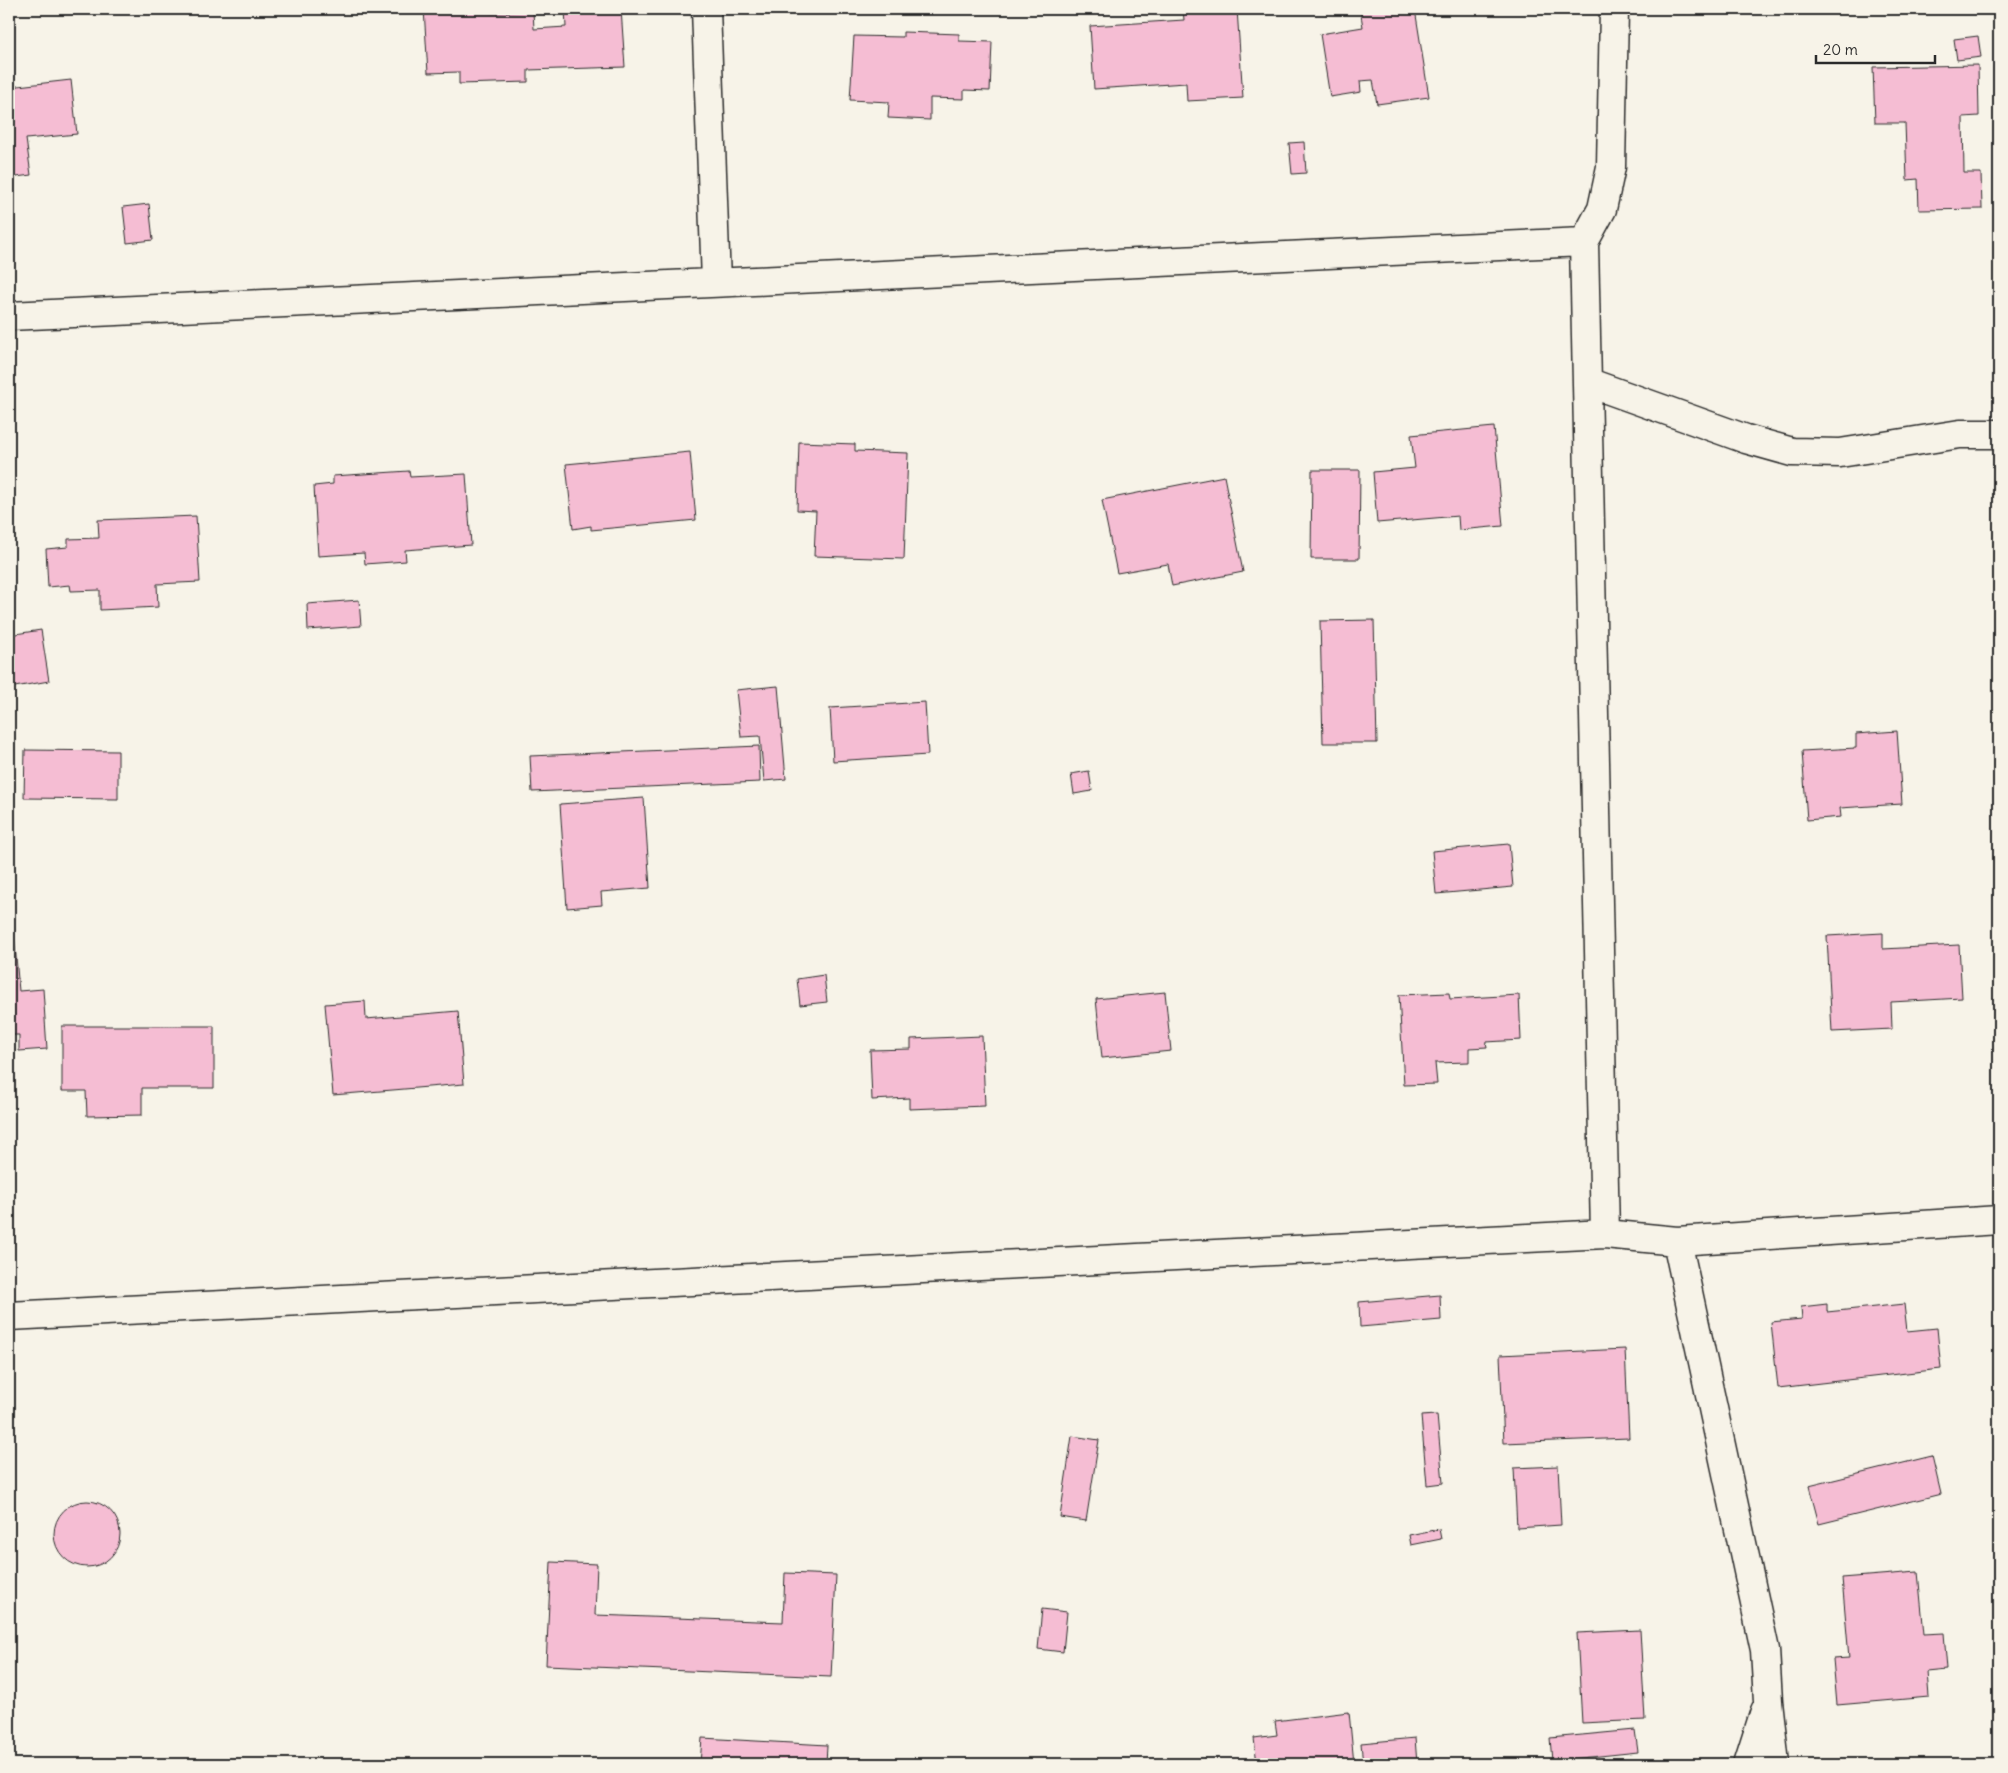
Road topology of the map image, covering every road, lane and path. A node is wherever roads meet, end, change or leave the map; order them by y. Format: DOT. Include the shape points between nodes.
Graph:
graph roads {
  1 [pos="706,9"];
  2 [pos="1614,9"];
  3 [pos="1584,242"];
  4 [pos="716,282"];
  5 [pos="9,316"];
  6 [pos="1587,382"];
  7 [pos="1999,434"];
  8 [pos="1999,1220"];
  9 [pos="1605,1234"];
  10 [pos="1678,1241"];
  11 [pos="9,1316"];
  12 [pos="1768,1701"];
  13 [pos="1748,1764"];
  14 [pos="1775,1764"];
  1 -- 4 [label="street"];
  2 -- 3 [label="street" via="1611,167 1602,209"];
  3 -- 4 [label="street"];
  3 -- 6 [label="street"];
  4 -- 5 [label="street"];
  6 -- 7 [label="street" via="1746,439 1792,452 1840,453 1960,434"];
  6 -- 9 [label="street"];
  8 -- 10 [label="street"];
  9 -- 10 [label="street"];
  9 -- 11 [label="street"];
  10 -- 12 [label="street" via="1764,1650"];
  12 -- 13 [label="street"];
  12 -- 14 [label="street"];
}
